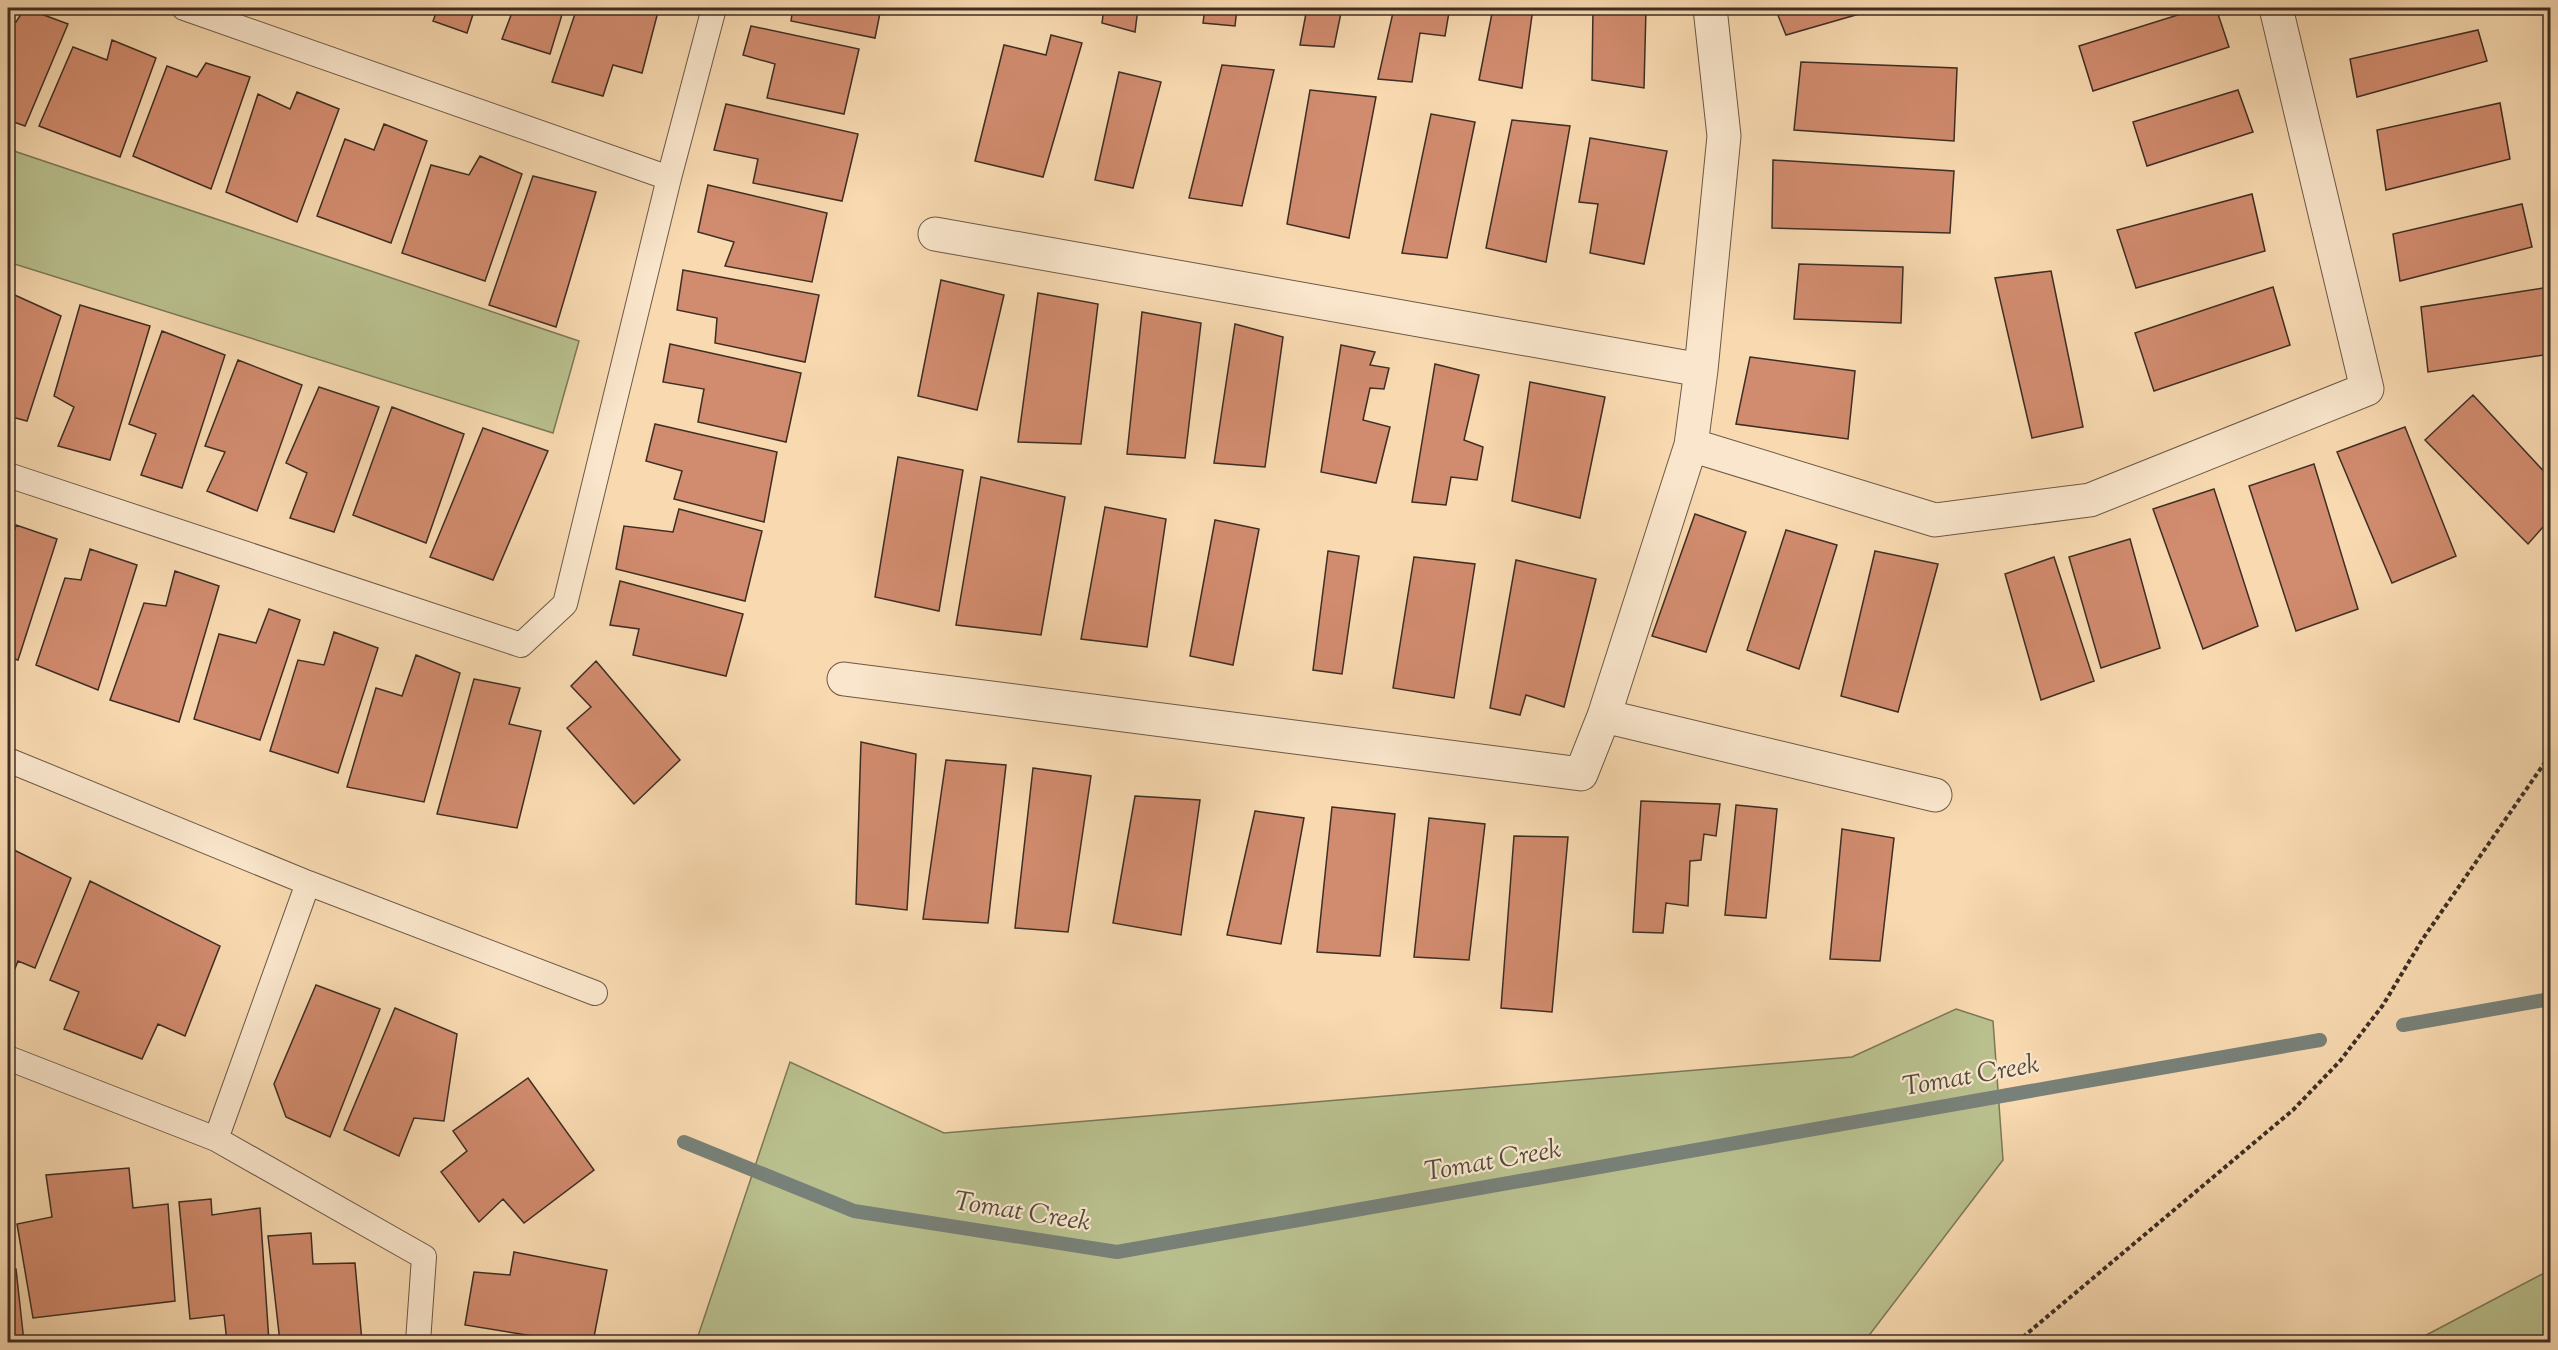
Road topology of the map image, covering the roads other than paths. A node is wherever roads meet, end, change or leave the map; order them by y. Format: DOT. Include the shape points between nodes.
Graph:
graph roads {
  1 [pos="184,8"];
  2 [pos="714,8"];
  3 [pos="1710,8"];
  4 [pos="2276,8"];
  5 [pos="669,178"];
  6 [pos="935,234"];
  7 [pos="1701,370"];
  8 [pos="1691,445"];
  9 [pos="8,475"];
  10 [pos="844,679"];
  11 [pos="1604,716"];
  12 [pos="8,760"];
  13 [pos="1935,795"];
  14 [pos="308,883"];
  15 [pos="595,993"];
  16 [pos="8,1058"];
  17 [pos="216,1139"];
  18 [pos="418,1342"];
  1 -- 5 [label="lane"];
  2 -- 5 [label="lane"];
  3 -- 7 [label="street" via="1724,136"];
  4 -- 8 [label="street" via="2367,389 2090,500 1935,520"];
  5 -- 9 [label="lane" via="565,604 520,645"];
  6 -- 7 [label="street"];
  7 -- 8 [label="street"];
  8 -- 11 [label="street"];
  10 -- 11 [label="street" via="1581,774"];
  11 -- 13 [label="street"];
  12 -- 14 [label="lane"];
  14 -- 15 [label="lane"];
  14 -- 17 [label="lane"];
  16 -- 17 [label="lane"];
  17 -- 18 [label="lane" via="424,1257"];
}
